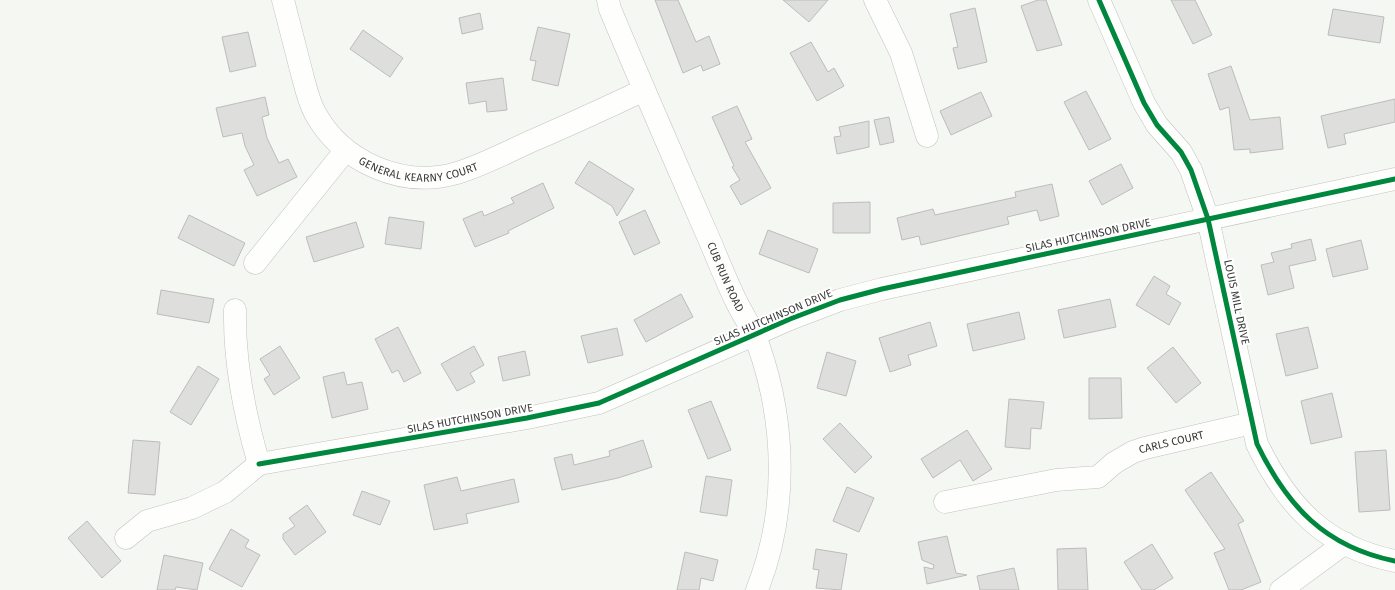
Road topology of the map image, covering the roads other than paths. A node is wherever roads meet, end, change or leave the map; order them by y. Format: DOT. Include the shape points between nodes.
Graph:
graph roads {
  1 [pos="283,0"];
  2 [pos="608,0"];
  3 [pos="875,0"];
  4 [pos="1099,0"];
  5 [pos="644,90"];
  6 [pos="927,136"];
  7 [pos="346,151"];
  8 [pos="1395,179"];
  9 [pos="1208,219"];
  10 [pos="255,263"];
  11 [pos="235,310"];
  12 [pos="754,335"];
  13 [pos="1252,423"];
  14 [pos="258,464"];
  15 [pos="945,502"];
  16 [pos="126,538"];
  17 [pos="1345,543"];
  18 [pos="1395,561"];
  19 [pos="757,590"];
  20 [pos="1281,590"];
  1 -- 7 [label="street, GENERAL KEARNY COURT" via="309,100 321,124"];
  2 -- 5 [label="street, CUB RUN ROAD"];
  3 -- 6 [label="street" via="901,53"];
  4 -- 9 [label="street, LOUIS MILL DRIVE" via="1144,103 1158,125 1181,152 1191,170"];
  5 -- 7 [label="street, GENERAL KEARNY COURT" via="473,167 438,177 404,176 382,171"];
  5 -- 12 [label="street, CUB RUN ROAD" via="736,302"];
  7 -- 10 [label="street"];
  8 -- 9 [label="street, SILAS HUTCHINSON DRIVE"];
  9 -- 12 [label="street, SILAS HUTCHINSON DRIVE" via="882,289 840,300"];
  9 -- 13 [label="street, LOUIS MILL DRIVE"];
  11 -- 14 [label="street" via="236,356 245,417"];
  12 -- 14 [label="street, SILAS HUTCHINSON DRIVE" via="599,403 527,418"];
  12 -- 19 [label="street, CUB RUN ROAD" via="771,393 778,429 780,464 778,511 770,549"];
  13 -- 15 [label="street, CARLS COURT" via="1133,452 1114,463 1098,477 1056,480"];
  13 -- 17 [label="street, LOUIS MILL DRIVE" via="1262,456 1289,499 1323,532"];
  14 -- 16 [label="street" via="225,492 192,508 147,521"];
  17 -- 18 [label="street, LOUIS MILL DRIVE" via="1365,553"];
  17 -- 20 [label="street"];
}
